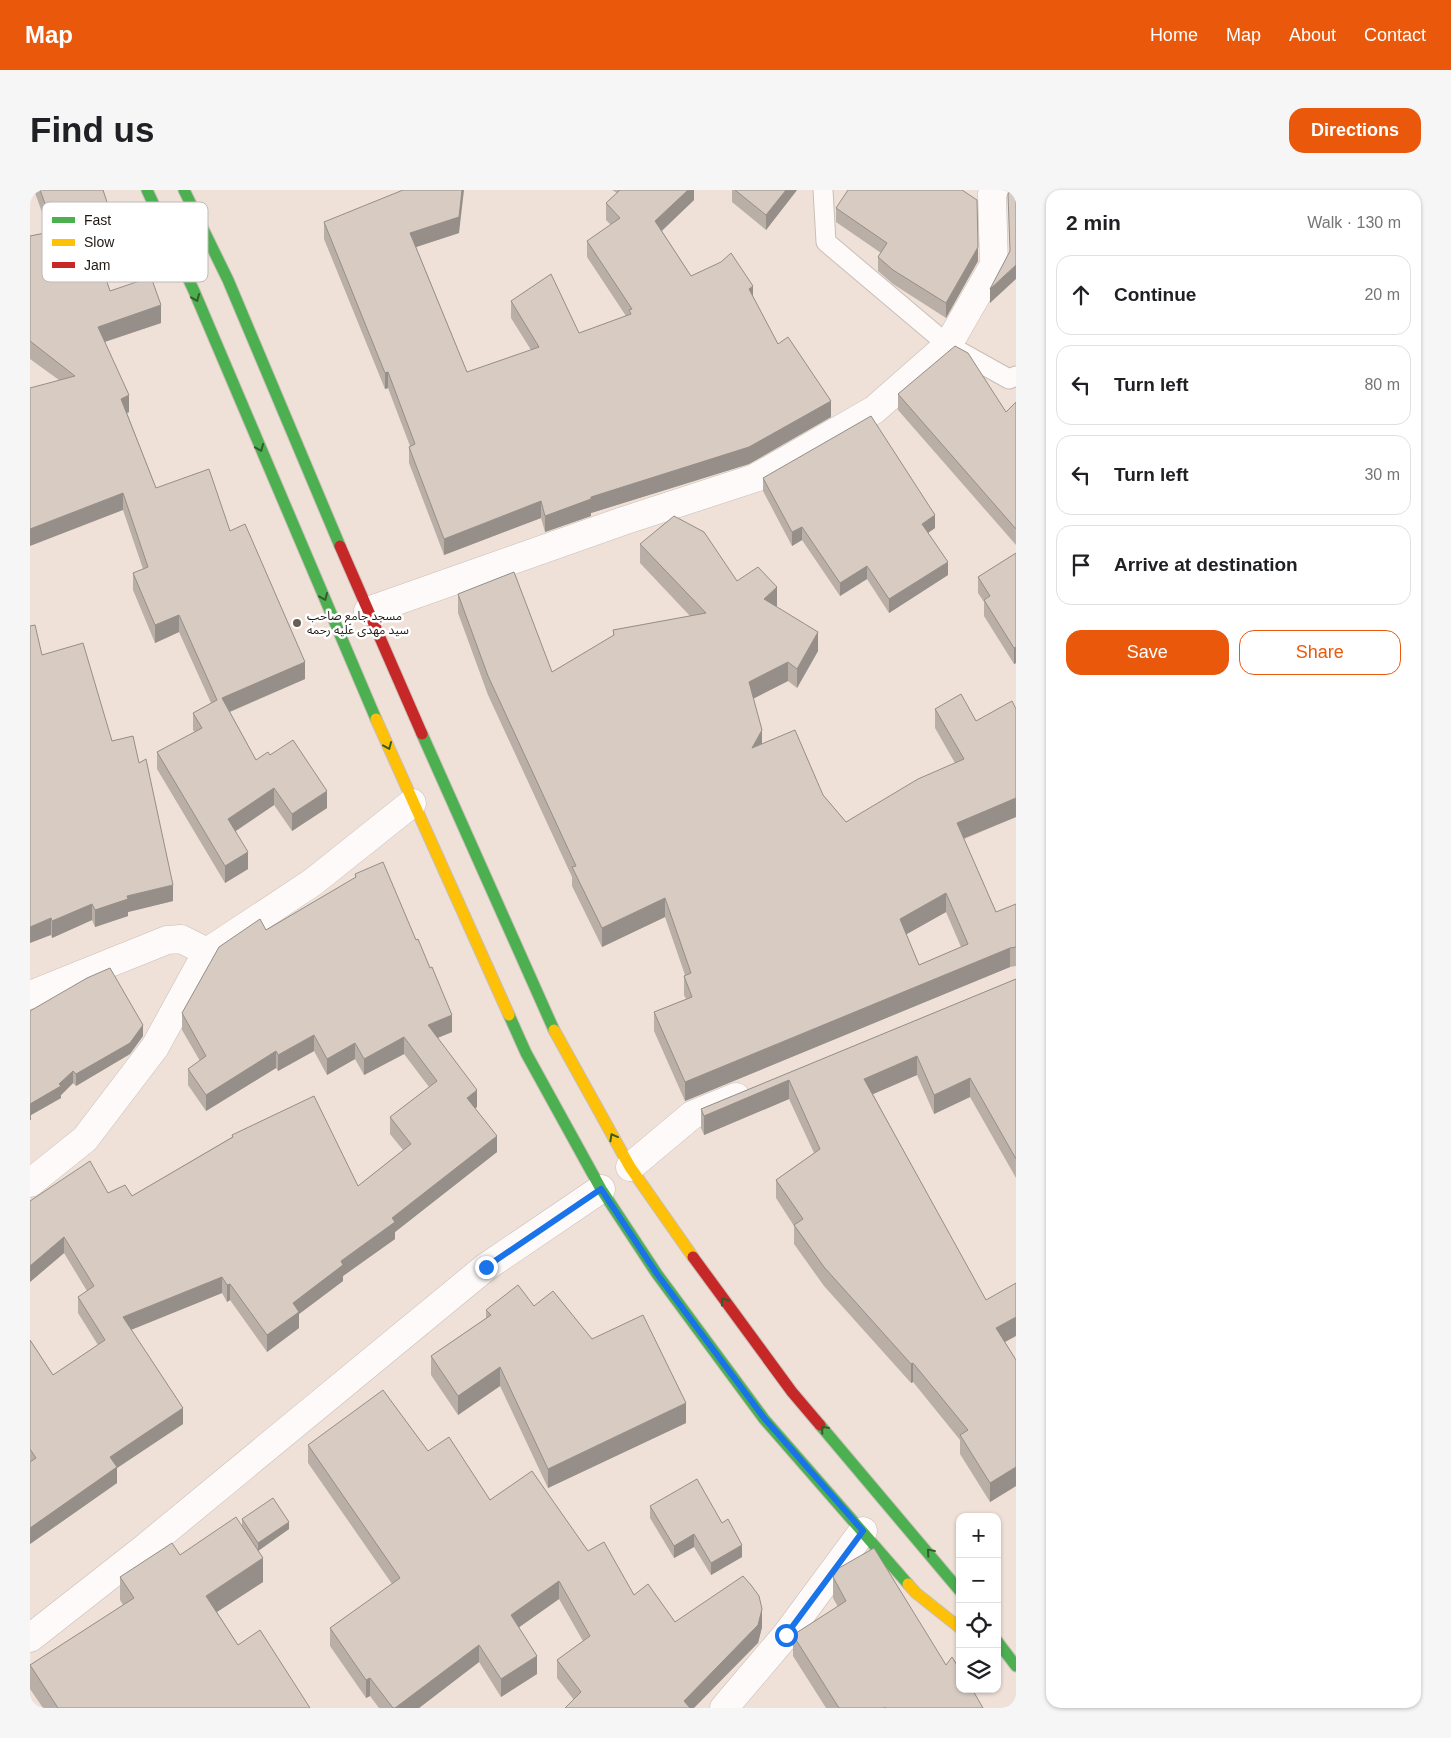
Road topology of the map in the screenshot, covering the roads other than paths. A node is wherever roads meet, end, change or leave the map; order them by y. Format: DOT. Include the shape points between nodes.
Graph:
graph roads {
  1 [pos="147,190"];
  2 [pos="184,190"];
  3 [pos="823,190"];
  4 [pos="994,190"];
  5 [pos="153,202"];
  6 [pos="190,202"];
  7 [pos="208,239"];
  8 [pos="190,282"];
  9 [pos="948,345"];
  10 [pos="1016,376"];
  11 [pos="368,611"];
  12 [pos="412,803"];
  13 [pos="207,952"];
  14 [pos="30,995"];
  15 [pos="755,1089"];
  16 [pos="630,1168"];
  17 [pos="30,1183"];
  18 [pos="601,1189"];
  19 [pos="863,1531"];
  20 [pos="956,1586"];
  21 [pos="956,1625"];
  22 [pos="30,1638"];
  23 [pos="1001,1646"];
  24 [pos="1001,1661"];
  25 [pos="1016,1666"];
  26 [pos="1016,1673"];
  27 [pos="724,1708"];
  1 -- 5 [label="main road, one-way"];
  2 -- 6 [label="main road"];
  3 -- 9 [label="lane" via="826,242"];
  4 -- 9 [label="street" via="994,265"];
  7 -- 11 [label="main road"];
  8 -- 12 [label="main road, one-way"];
  9 -- 10 [label="lane" via="1009,379"];
  9 -- 11 [label="street" via="874,410 755,478"];
  16 -- 11 [label="main road, one-way" via="558,1039"];
  12 -- 13 [label="street" via="313,882"];
  12 -- 18 [label="main road" via="526,1053"];
  13 -- 14 [label="street" via="181,938 167,940"];
  13 -- 17 [label="street" via="155,1047 97,1124 85,1139"];
  15 -- 16 [label="street" via="692,1115"];
  20 -- 16 [label="main road, one-way" via="792,1392"];
  18 -- 19 [label="main road" via="657,1274 764,1418"];
  18 -- 22 [label="street" via="486,1267 141,1551"];
  19 -- 21 [label="main road" via="916,1593"];
  19 -- 27 [label="street" via="786,1635"];
  23 -- 25 [label="main road"];
  24 -- 26 [label="main road"];
}
